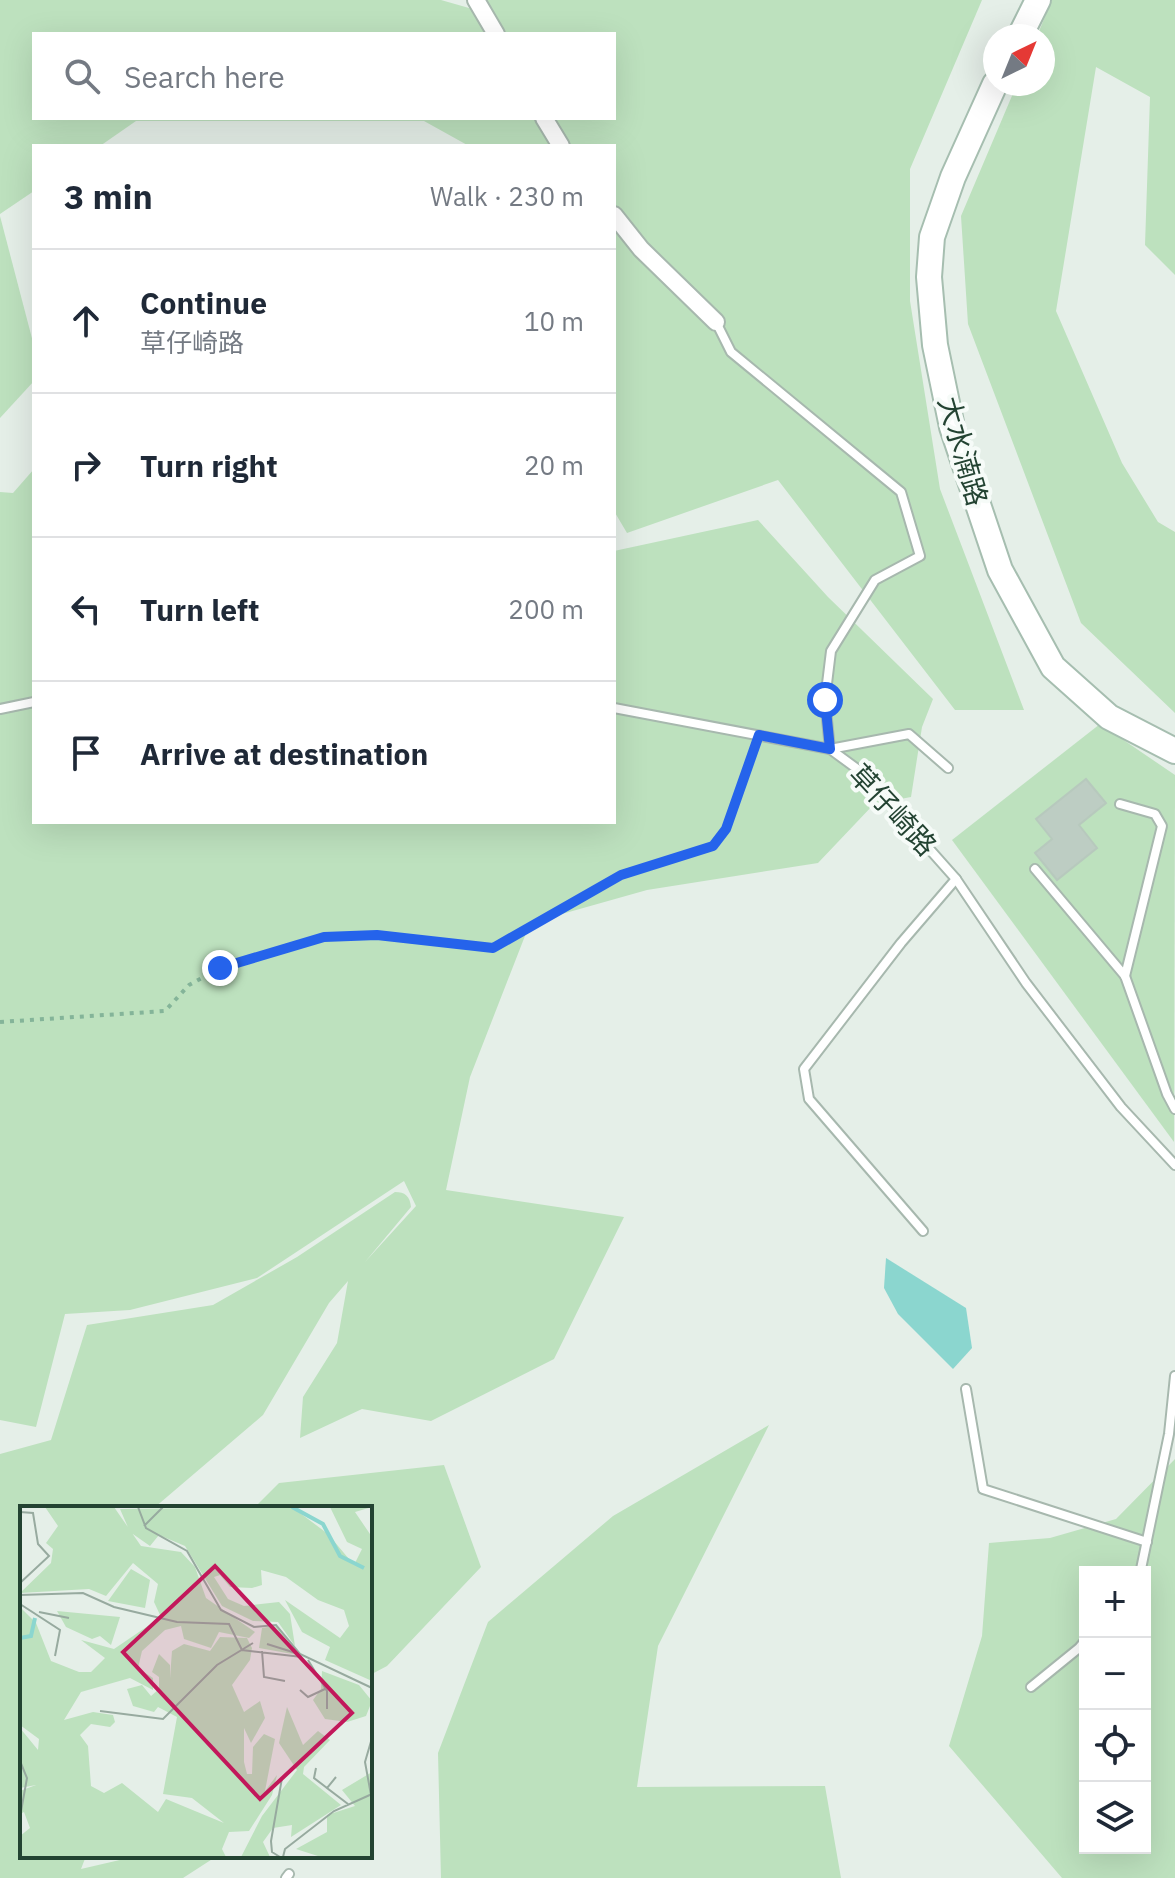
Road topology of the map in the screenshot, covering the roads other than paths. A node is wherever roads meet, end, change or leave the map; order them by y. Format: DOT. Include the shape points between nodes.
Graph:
graph roads {
  1 [pos="476,0"];
  2 [pos="1038,0"];
  3 [pos="1026,24"];
  4 [pos="495,32"];
  5 [pos="990,96"];
  6 [pos="545,120"];
  7 [pos="560,144"];
  8 [pos="616,218"];
  9 [pos="716,322"];
  10 [pos="32,702"];
  11 [pos="616,708"];
  12 [pos="0,709"];
  13 [pos="830,749"];
  14 [pos="1175,751"];
  15 [pos="948,768"];
  16 [pos="1120,804"];
  17 [pos="1035,869"];
  18 [pos="956,879"];
  19 [pos="1125,976"];
  20 [pos="1175,1109"];
  21 [pos="1175,1165"];
  22 [pos="923,1231"];
  23 [pos="1175,1376"];
  24 [pos="966,1389"];
  25 [pos="1147,1542"];
  26 [pos="1142,1566"];
  27 [pos="1079,1648"];
  28 [pos="1031,1687"];
  1 -- 4 [label="street"];
  2 -- 3 [label="street"];
  5 -- 14 [label="street, 大水湳路" via="932,237 929,277 935,345 952,427 1000,570 1053,667 1109,717"];
  6 -- 7 [label="street"];
  8 -- 9 [label="street, 草仔崎路"];
  9 -- 13 [label="lane, 草仔崎路" via="731,352 901,492 920,556 875,580 831,651 825,700"];
  10 -- 12 [label="lane"];
  11 -- 13 [label="lane"];
  13 -- 15 [label="lane" via="909,734"];
  13 -- 18 [label="lane, 草仔崎路" via="860,771"];
  16 -- 19 [label="lane" via="1155,814 1162,826"];
  17 -- 19 [label="lane"];
  18 -- 21 [label="lane, 草仔崎路" via="1035,995 1121,1107"];
  18 -- 22 [label="lane" via="804,1069 809,1099"];
  19 -- 20 [label="lane"];
  23 -- 25 [label="lane"];
  24 -- 25 [label="lane" via="983,1489"];
  25 -- 26 [label="lane"];
  27 -- 28 [label="lane"];
}
